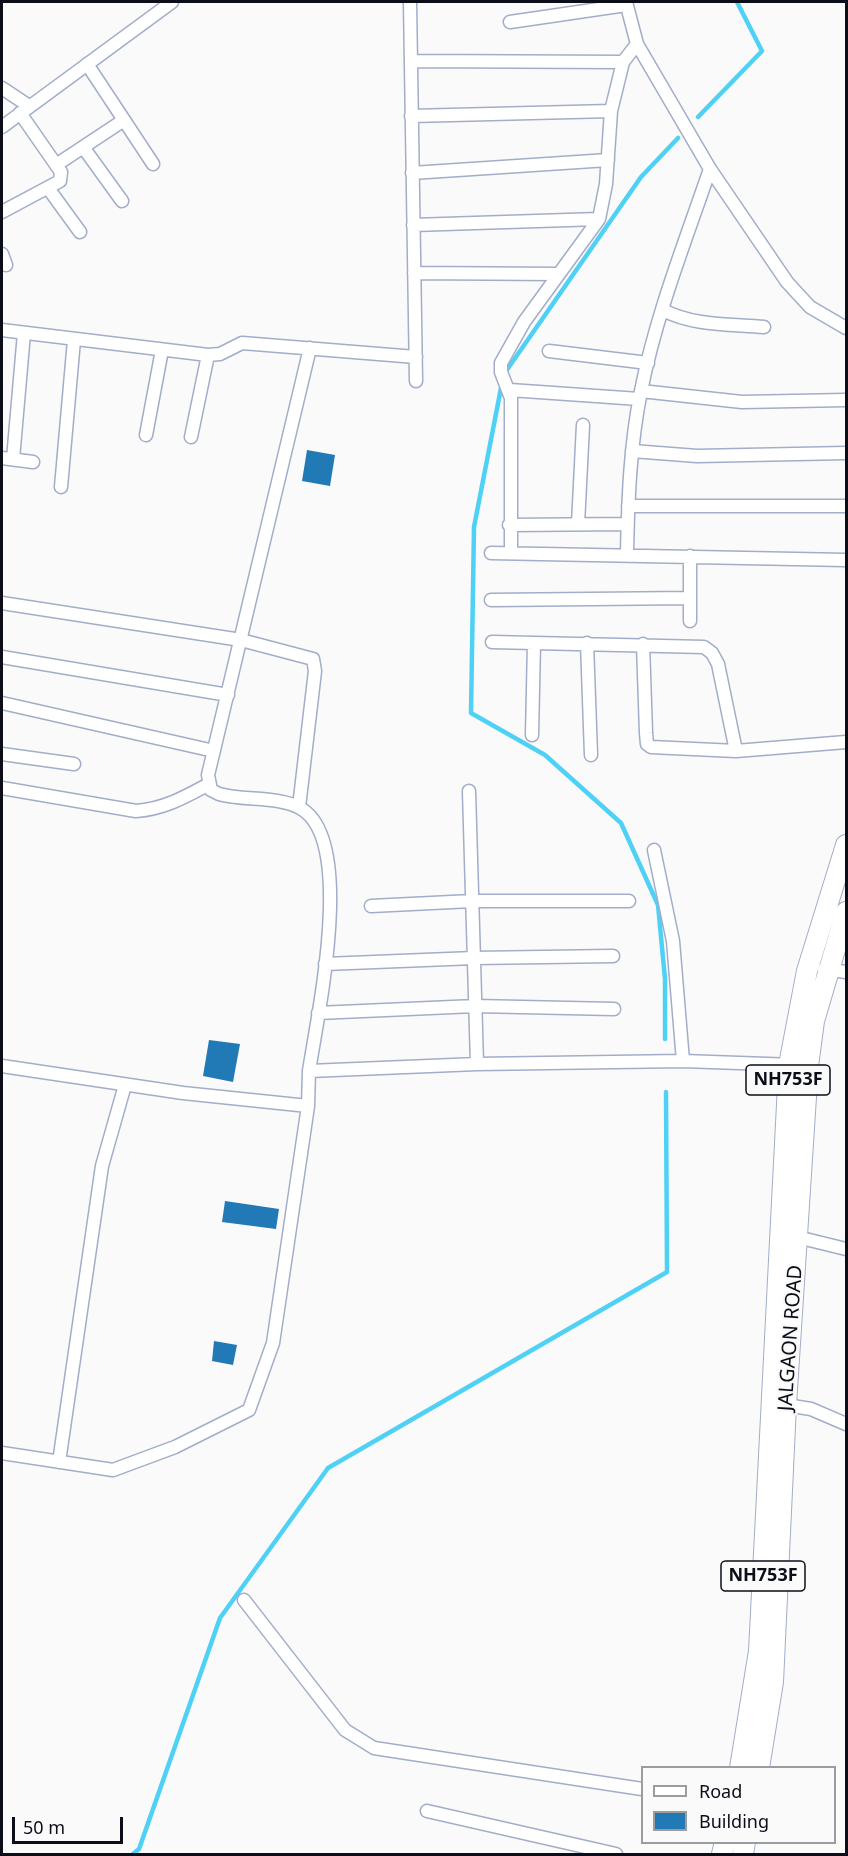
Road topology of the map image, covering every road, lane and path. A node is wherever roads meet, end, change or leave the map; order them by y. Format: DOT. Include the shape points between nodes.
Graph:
graph roads {
  1 [pos="172,2"];
  2 [pos="410,2"];
  3 [pos="626,3"];
  4 [pos="510,22"];
  5 [pos="637,44"];
  6 [pos="411,61"];
  7 [pos="623,62"];
  8 [pos="87,64"];
  9 [pos="2,88"];
  10 [pos="24,110"];
  11 [pos="611,111"];
  12 [pos="411,116"];
  13 [pos="124,120"];
  14 [pos="2,127"];
  15 [pos="83,147"];
  16 [pos="608,160"];
  17 [pos="153,164"];
  18 [pos="56,165"];
  19 [pos="711,169"];
  20 [pos="412,173"];
  21 [pos="48,188"];
  22 [pos="122,201"];
  23 [pos="2,212"];
  24 [pos="599,219"];
  25 [pos="412,225"];
  26 [pos="80,232"];
  27 [pos="414,273"];
  28 [pos="560,274"];
  29 [pos="663,310"];
  30 [pos="764,327"];
  31 [pos="846,328"];
  32 [pos="2,330"];
  33 [pos="24,333"];
  34 [pos="74,340"];
  35 [pos="310,348"];
  36 [pos="162,350"];
  37 [pos="549,351"];
  38 [pos="208,355"];
  39 [pos="416,357"];
  40 [pos="648,363"];
  41 [pos="416,381"];
  42 [pos="510,390"];
  43 [pos="640,395"];
  44 [pos="846,400"];
  45 [pos="583,425"];
  46 [pos="146,435"];
  47 [pos="190,437"];
  48 [pos="632,451"];
  49 [pos="846,453"];
  50 [pos="7,459"];
  51 [pos="33,462"];
  52 [pos="61,487"];
  53 [pos="628,506"];
  54 [pos="846,507"];
  55 [pos="578,524"];
  56 [pos="627,524"];
  57 [pos="509,525"];
  58 [pos="511,552"];
  59 [pos="491,553"];
  60 [pos="627,555"];
  61 [pos="690,556"];
  62 [pos="846,560"];
  63 [pos="689,598"];
  64 [pos="491,600"];
  65 [pos="2,603"];
  66 [pos="690,621"];
  67 [pos="241,640"];
  68 [pos="492,642"];
  69 [pos="534,643"];
  70 [pos="586,643"];
  71 [pos="643,644"];
  72 [pos="2,657"];
  73 [pos="228,695"];
  74 [pos="2,703"];
  75 [pos="532,735"];
  76 [pos="846,742"];
  77 [pos="214,751"];
  78 [pos="736,751"];
  79 [pos="2,754"];
  80 [pos="591,755"];
  81 [pos="74,764"];
  82 [pos="209,784"];
  83 [pos="2,788"];
  84 [pos="469,791"];
  85 [pos="299,807"];
  86 [pos="846,845"];
  87 [pos="654,850"];
  88 [pos="472,901"];
  89 [pos="629,901"];
  90 [pos="371,906"];
  91 [pos="846,912"];
  92 [pos="613,956"];
  93 [pos="474,958"];
  94 [pos="325,964"];
  95 [pos="808,964"];
  96 [pos="837,971"];
  97 [pos="475,1006"];
  98 [pos="614,1010"];
  99 [pos="318,1013"];
  100 [pos="683,1061"];
  101 [pos="477,1064"];
  102 [pos="2,1066"];
  103 [pos="799,1066"];
  104 [pos="309,1071"];
  105 [pos="125,1084"];
  106 [pos="308,1106"];
  107 [pos="789,1235"];
  108 [pos="846,1249"];
  109 [pos="781,1383"];
  110 [pos="786,1404"];
  111 [pos="846,1424"];
  112 [pos="2,1452"];
  113 [pos="59,1462"];
  114 [pos="244,1600"];
  115 [pos="769,1613"];
  116 [pos="740,1766"];
  117 [pos="759,1766"];
  118 [pos="641,1789"];
  119 [pos="427,1811"];
  120 [pos="616,1854"];
  1 -- 8 [label="street"];
  2 -- 6 [label="street"];
  3 -- 4 [label="street"];
  3 -- 5 [label="street"];
  5 -- 7 [label="street"];
  5 -- 19 [label="street"];
  6 -- 7 [label="street"];
  6 -- 12 [label="street"];
  7 -- 11 [label="street"];
  8 -- 10 [label="street"];
  8 -- 13 [label="street"];
  9 -- 10 [label="street"];
  10 -- 14 [label="street"];
  10 -- 18 [label="street"];
  11 -- 12 [label="street"];
  11 -- 16 [label="street"];
  12 -- 20 [label="street"];
  13 -- 15 [label="street"];
  13 -- 17 [label="street"];
  15 -- 18 [label="street"];
  15 -- 22 [label="street"];
  16 -- 20 [label="street"];
  16 -- 24 [label="street"];
  18 -- 21 [label="street" via="62,177"];
  19 -- 29 [label="street"];
  19 -- 31 [label="street" via="792,288 810,307"];
  20 -- 25 [label="street"];
  21 -- 23 [label="street"];
  21 -- 26 [label="street"];
  24 -- 25 [label="street"];
  24 -- 28 [label="street"];
  25 -- 27 [label="street"];
  27 -- 28 [label="street"];
  27 -- 39 [label="street"];
  28 -- 42 [label="street" via="505,354 501,372"];
  29 -- 30 [label="street" via="693,321"];
  29 -- 40 [label="street"];
  32 -- 33 [label="street"];
  33 -- 34 [label="street"];
  33 -- 50 [label="street"];
  34 -- 36 [label="street"];
  34 -- 52 [label="street"];
  35 -- 38 [label="street" via="242,343 220,354"];
  35 -- 39 [label="street"];
  35 -- 67 [label="street"];
  36 -- 38 [label="street"];
  36 -- 46 [label="street"];
  37 -- 40 [label="street"];
  38 -- 47 [label="street"];
  39 -- 41 [label="street"];
  40 -- 43 [label="street"];
  42 -- 43 [label="street"];
  42 -- 57 [label="street"];
  43 -- 44 [label="street" via="742,402"];
  43 -- 48 [label="street"];
  45 -- 55 [label="street"];
  48 -- 49 [label="street" via="697,456"];
  48 -- 53 [label="street"];
  50 -- 51 [label="street"];
  53 -- 54 [label="street"];
  53 -- 56 [label="street"];
  55 -- 56 [label="street"];
  55 -- 57 [label="street"];
  56 -- 60 [label="street"];
  57 -- 58 [label="street"];
  58 -- 59 [label="street"];
  58 -- 60 [label="street"];
  60 -- 61 [label="street"];
  61 -- 62 [label="street"];
  61 -- 63 [label="street"];
  63 -- 64 [label="street"];
  63 -- 66 [label="street"];
  65 -- 67 [label="street"];
  67 -- 73 [label="street"];
  67 -- 85 [label="street" via="308,657 315,665"];
  68 -- 69 [label="street"];
  69 -- 70 [label="street"];
  69 -- 75 [label="street"];
  70 -- 71 [label="street"];
  70 -- 80 [label="street"];
  71 -- 78 [label="street" via="696,645 712,653 718,664"];
  71 -- 78 [label="street" via="647,744 656,749"];
  72 -- 73 [label="street"];
  73 -- 77 [label="street"];
  74 -- 77 [label="street"];
  76 -- 78 [label="street"];
  77 -- 82 [label="street"];
  79 -- 81 [label="street"];
  82 -- 83 [label="street" via="169,805 136,811"];
  82 -- 85 [label="street" via="211,790 226,796"];
  84 -- 88 [label="street"];
  85 -- 94 [label="street" via="317,826 329,860 331,893"];
  86 -- 95 [label="highway, NH753F"];
  87 -- 100 [label="street" via="673,941"];
  88 -- 89 [label="street"];
  88 -- 90 [label="street"];
  88 -- 93 [label="street"];
  91 -- 96 [label="highway, JALGAON ROAD / NH753F"];
  92 -- 93 [label="street"];
  93 -- 94 [label="street"];
  93 -- 97 [label="street"];
  94 -- 99 [label="street"];
  95 -- 96 [label="street"];
  95 -- 103 [label="highway, NH753F"];
  96 -- 103 [label="highway, JALGAON ROAD / NH753F"];
  97 -- 98 [label="street"];
  97 -- 99 [label="street"];
  97 -- 101 [label="street"];
  99 -- 104 [label="street"];
  100 -- 101 [label="street"];
  100 -- 103 [label="street"];
  101 -- 104 [label="street"];
  102 -- 105 [label="street"];
  103 -- 107 [label="highway, JALGAON ROAD / NH753F"];
  104 -- 106 [label="street"];
  105 -- 106 [label="street"];
  105 -- 113 [label="street" via="102,1166"];
  106 -- 113 [label="street" via="273,1343 249,1410 175,1448 113,1470"];
  107 -- 108 [label="street"];
  107 -- 109 [label="highway, JALGAON ROAD / NH753F"];
  109 -- 110 [label="highway, JALGAON ROAD / NH753F"];
  109 -- 115 [label="highway, NH753F"];
  110 -- 111 [label="street" via="812,1409"];
  110 -- 115 [label="highway, JALGAON ROAD / NH753F"];
  112 -- 113 [label="street"];
  114 -- 118 [label="street" via="345,1730 367,1744 388,1752"];
  115 -- 116 [label="highway, NH753F"];
  115 -- 117 [label="highway, JALGAON ROAD / NH753F" via="773,1683"];
  119 -- 120 [label="street"];
}
